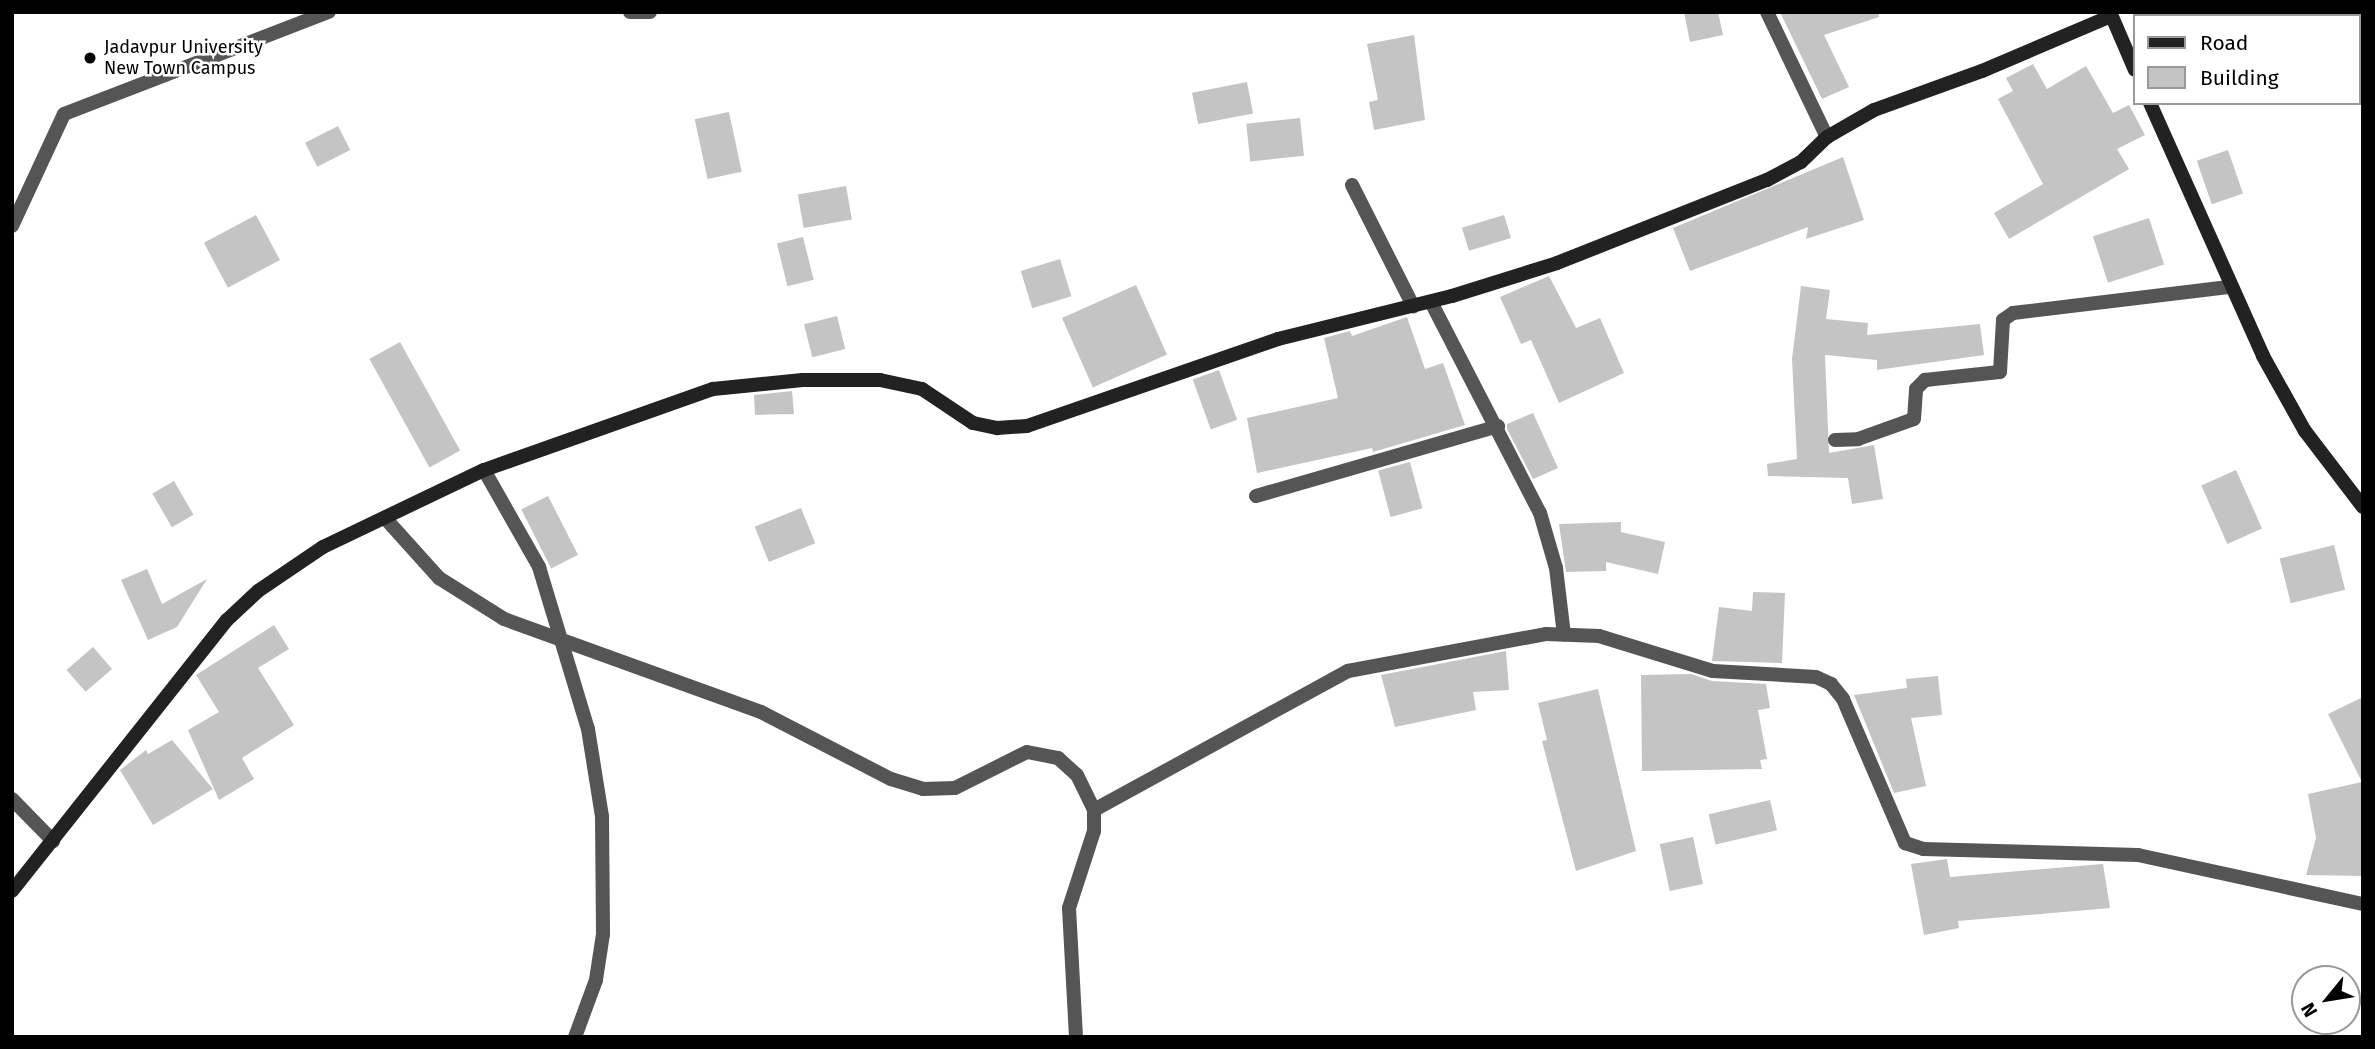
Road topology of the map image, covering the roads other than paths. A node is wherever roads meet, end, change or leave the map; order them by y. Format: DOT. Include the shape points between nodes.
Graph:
graph roads {
  1 [pos="329,12"];
  2 [pos="630,12"];
  3 [pos="650,12"];
  4 [pos="1767,12"];
  5 [pos="2111,14"];
  6 [pos="2134,68"];
  7 [pos="2151,105"];
  8 [pos="1827,137"];
  9 [pos="1352,185"];
  10 [pos="12,226"];
  11 [pos="2228,287"];
  12 [pos="1431,302"];
  13 [pos="1413,306"];
  14 [pos="1498,426"];
  15 [pos="1835,440"];
  16 [pos="484,470"];
  17 [pos="1256,496"];
  18 [pos="2363,507"];
  19 [pos="385,518"];
  20 [pos="1564,635"];
  21 [pos="563,643"];
  22 [pos="12,799"];
  23 [pos="1094,810"];
  24 [pos="53,841"];
  25 [pos="12,891"];
  26 [pos="2363,904"];
  27 [pos="575,1037"];
  28 [pos="1076,1037"];
  1 -- 10 [label="street" via="64,114"];
  2 -- 3 [label="street"];
  4 -- 8 [label="street"];
  5 -- 6 [label="street"];
  5 -- 8 [label="street" via="1958,81 1874,110"];
  7 -- 11 [label="street"];
  8 -- 12 [label="street" via="1801,162 1768,180 1557,263"];
  9 -- 13 [label="street"];
  11 -- 15 [label="street" via="2012,313 2003,320 2000,372 1925,380 1916,389 1914,419 1858,439"];
  11 -- 18 [label="street" via="2305,431"];
  12 -- 13 [label="street"];
  12 -- 14 [label="street"];
  13 -- 16 [label="street" via="1278,339 1027,426 996,428 973,423 922,389 880,380 803,380 713,389"];
  14 -- 17 [label="street"];
  14 -- 20 [label="street" via="1540,513 1556,568"];
  16 -- 19 [label="street"];
  16 -- 21 [label="street" via="539,567"];
  19 -- 21 [label="street" via="439,579 504,619"];
  19 -- 24 [label="street" via="323,547 258,591 227,620"];
  20 -- 23 [label="street" via="1546,634 1348,671"];
  20 -- 26 [label="street" via="1599,636 1713,671 1816,677 1831,684 1843,699 1905,843 1923,849 2137,855"];
  21 -- 23 [label="street" via="663,673 761,712 891,779 923,789 955,788 1027,751 1041,751 1058,758 1077,775"];
  21 -- 27 [label="street" via="588,729 602,816 604,872 602,956"];
  22 -- 24 [label="street"];
  23 -- 28 [label="street" via="1094,831 1069,908"];
  24 -- 25 [label="street"];
}
